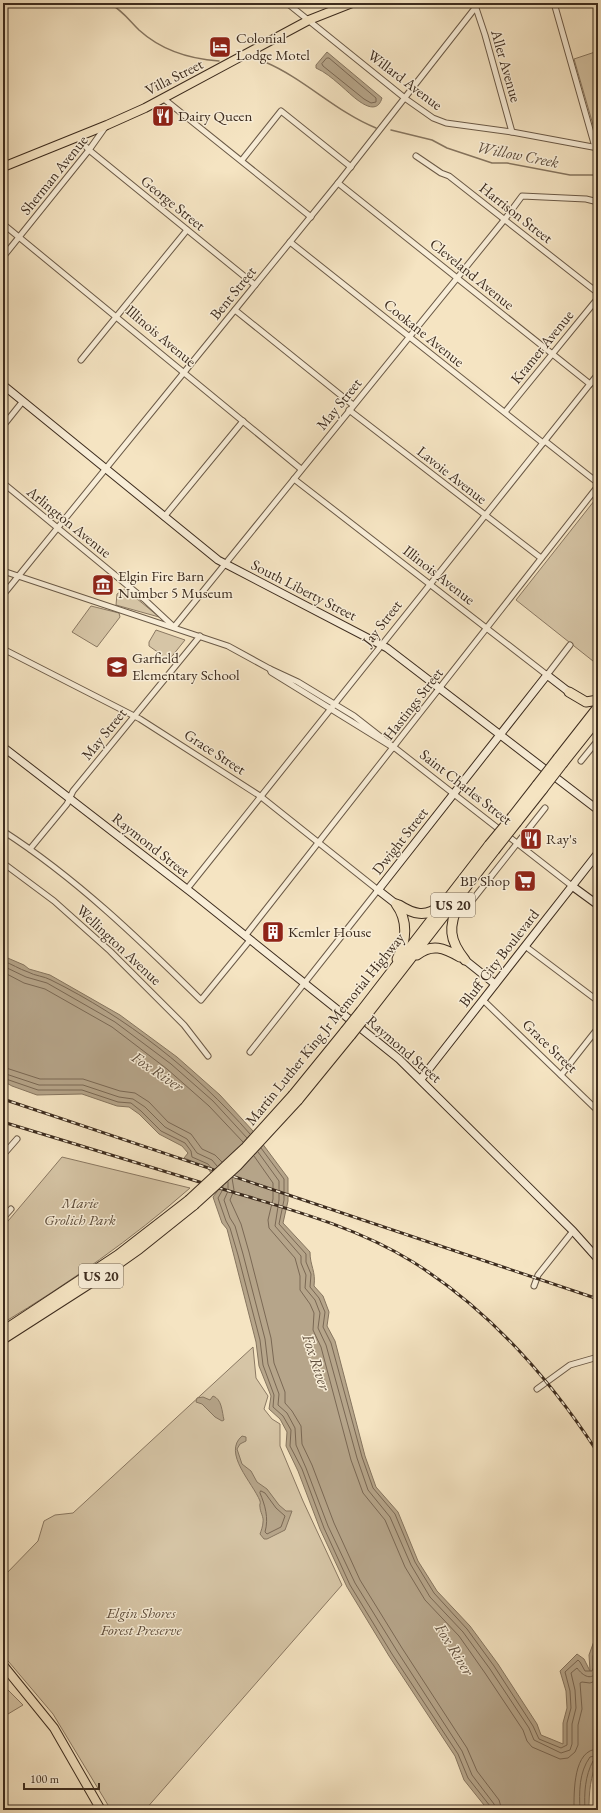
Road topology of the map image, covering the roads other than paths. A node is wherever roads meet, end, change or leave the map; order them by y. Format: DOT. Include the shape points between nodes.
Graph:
graph roads {
  1 [pos="287,3"];
  2 [pos="352,3"];
  3 [pos="480,3"];
  4 [pos="554,3"];
  5 [pos="476,8"];
  6 [pos="309,20"];
  7 [pos="164,99"];
  8 [pos="406,99"];
  9 [pos="107,125"];
  10 [pos="512,132"];
  11 [pos="77,138"];
  12 [pos="597,148"];
  13 [pos="90,150"];
  14 [pos="416,156"];
  15 [pos="242,160"];
  16 [pos="3,167"];
  17 [pos="351,167"];
  18 [pos="338,183"];
  19 [pos="598,202"];
  20 [pos="311,217"];
  21 [pos="505,219"];
  22 [pos="3,224"];
  23 [pos="187,230"];
  24 [pos="19,237"];
  25 [pos="290,242"];
  26 [pos="3,257"];
  27 [pos="457,278"];
  28 [pos="255,285"];
  29 [pos="598,293"];
  30 [pos="598,298"];
  31 [pos="235,310"];
  32 [pos="116,317"];
  33 [pos="409,336"];
  34 [pos="552,353"];
  35 [pos="81,360"];
  36 [pos="184,373"];
  37 [pos="598,374"];
  38 [pos="590,384"];
  39 [pos="3,385"];
  40 [pos="23,401"];
  41 [pos="353,405"];
  42 [pos="349,410"];
  43 [pos="504,412"];
  44 [pos="242,421"];
  45 [pos="3,426"];
  46 [pos="544,442"];
  47 [pos="106,469"];
  48 [pos="301,469"];
  49 [pos="294,478"];
  50 [pos="3,483"];
  51 [pos="598,483"];
  52 [pos="598,486"];
  53 [pos="485,516"];
  54 [pos="164,517"];
  55 [pos="58,528"];
  56 [pos="541,558"];
  57 [pos="224,564"];
  58 [pos="3,571"];
  59 [pos="19,576"];
  60 [pos="429,584"];
  61 [pos="3,595"];
  62 [pos="174,627"];
  63 [pos="487,628"];
  64 [pos="200,636"];
  65 [pos="381,644"];
  66 [pos="570,645"];
  67 [pos="3,649"];
  68 [pos="547,675"];
  69 [pos="440,688"];
  70 [pos="569,692"];
  71 [pos="598,700"];
  72 [pos="332,706"];
  73 [pos="598,707"];
  74 [pos="135,716"];
  75 [pos="598,719"];
  76 [pos="500,734"];
  77 [pos="598,740"];
  78 [pos="3,747"];
  79 [pos="394,748"];
  80 [pos="561,761"];
  81 [pos="581,761"];
  82 [pos="453,794"];
  83 [pos="260,796"];
  84 [pos="70,797"];
  85 [pos="545,808"];
  86 [pos="598,810"];
  87 [pos="3,831"];
  88 [pos="319,843"];
  89 [pos="516,843"];
  90 [pos="492,848"];
  91 [pos="30,849"];
  92 [pos="598,853"];
  93 [pos="3,863"];
  94 [pos="470,883"];
  95 [pos="572,886"];
  96 [pos="187,889"];
  97 [pos="378,890"];
  98 [pos="447,900"];
  99 [pos="396,904"];
  100 [pos="598,905"];
  101 [pos="463,912"];
  102 [pos="248,938"];
  103 [pos="525,946"];
  104 [pos="411,959"];
  105 [pos="466,960"];
  106 [pos="388,977"];
  107 [pos="305,983"];
  108 [pos="495,984"];
  109 [pos="201,1000"];
  110 [pos="483,1000"];
  111 [pos="598,1001"];
  112 [pos="364,1013"];
  113 [pos="598,1028"];
  114 [pos="250,1052"];
  115 [pos="208,1056"];
  116 [pos="562,1075"];
  117 [pos="420,1079"];
  118 [pos="598,1111"];
  119 [pos="17,1139"];
  120 [pos="3,1155"];
  121 [pos="191,1202"];
  122 [pos="11,1209"];
  123 [pos="3,1218"];
  124 [pos="573,1231"];
  125 [pos="598,1259"];
  126 [pos="534,1286"];
  127 [pos="5,1329"];
  128 [pos="3,1340"];
  129 [pos="598,1357"];
  130 [pos="537,1389"];
  131 [pos="3,1665"];
  132 [pos="101,1810"];
  1 -- 6 [label="street, Willard Avenue"];
  2 -- 6 [label="main road, Villa Street"];
  3 -- 5 [label="street, Bent Street"];
  4 -- 12 [label="street"];
  5 -- 8 [label="street, Bent Street"];
  5 -- 10 [label="street, Aller Avenue"];
  6 -- 7 [label="main road, Villa Street"];
  6 -- 8 [label="street, Willard Avenue"];
  7 -- 9 [label="main road, Villa Street"];
  7 -- 15 [label="street"];
  8 -- 10 [label="street, Willard Avenue" via="438,120"];
  8 -- 17 [label="street, Bent Street"];
  9 -- 11 [label="main road, Villa Street"];
  9 -- 13 [label="street, Sherman Avenue"];
  10 -- 12 [label="street, Willard Avenue"];
  11 -- 13 [label="street, George Street"];
  11 -- 16 [label="main road, Villa Street"];
  13 -- 23 [label="street, George Street"];
  13 -- 24 [label="street, Sherman Avenue"];
  14 -- 21 [label="street, Harrison Street" via="449,176"];
  15 -- 17 [label="street" via="281,111"];
  15 -- 20 [label="street"];
  17 -- 18 [label="street, Bent Street"];
  18 -- 20 [label="street, Bent Street"];
  18 -- 27 [label="street, Cleveland Avenue"];
  19 -- 21 [label="street, May Street" via="586,199 522,196"];
  20 -- 25 [label="street, Bent Street"];
  21 -- 27 [label="street, May Street"];
  21 -- 29 [label="street, Harrison Street"];
  22 -- 24 [label="street, Illinois Avenue"];
  23 -- 28 [label="street, George Street"];
  23 -- 32 [label="street"];
  24 -- 26 [label="street, Sherman Avenue"];
  24 -- 32 [label="street, Illinois Avenue"];
  25 -- 28 [label="street, Bent Street"];
  25 -- 33 [label="street, Cookane Avenue"];
  27 -- 33 [label="street, May Street"];
  27 -- 34 [label="street, Cleveland Avenue"];
  28 -- 31 [label="street, Bent Street"];
  30 -- 34 [label="street, Kramer Avenue"];
  31 -- 36 [label="street, Bent Street"];
  31 -- 41 [label="street"];
  32 -- 35 [label="street"];
  32 -- 36 [label="street, Illinois Avenue"];
  33 -- 41 [label="street, May Street"];
  33 -- 43 [label="street, Cookane Avenue"];
  34 -- 38 [label="street, Cleveland Avenue"];
  34 -- 43 [label="street, Kramer Avenue"];
  36 -- 44 [label="street, Illinois Avenue"];
  36 -- 47 [label="street, Bent Street"];
  37 -- 38 [label="street, Jay Street"];
  38 -- 46 [label="street, Jay Street"];
  39 -- 40 [label="main road, South Liberty Street"];
  40 -- 45 [label="street"];
  40 -- 47 [label="main road, South Liberty Street"];
  41 -- 42 [label="street, May Street"];
  42 -- 48 [label="street, May Street"];
  42 -- 53 [label="street, Lavoie Avenue"];
  43 -- 46 [label="street, Cookane Avenue"];
  44 -- 48 [label="street, Illinois Avenue"];
  44 -- 54 [label="street"];
  46 -- 51 [label="street, Cookane Avenue"];
  46 -- 53 [label="street, Jay Street"];
  47 -- 54 [label="main road, South Liberty Street"];
  47 -- 55 [label="street, Bent Street"];
  48 -- 49 [label="street, May Street"];
  49 -- 57 [label="street, May Street"];
  49 -- 60 [label="street, Illinois Avenue"];
  50 -- 55 [label="street, Arlington Avenue"];
  52 -- 56 [label="street, Hastings Street"];
  53 -- 56 [label="street, Lavoie Avenue"];
  53 -- 60 [label="street, Jay Street"];
  54 -- 57 [label="main road, South Liberty Street"];
  55 -- 59 [label="street, Bent Street"];
  55 -- 62 [label="street, Arlington Avenue"];
  56 -- 63 [label="street, Hastings Street"];
  57 -- 62 [label="street, May Street"];
  57 -- 65 [label="main road, South Liberty Street"];
  58 -- 59 [label="street, Saint Charles Street"];
  59 -- 61 [label="street, Bent Street"];
  59 -- 62 [label="street, Saint Charles Street"];
  60 -- 63 [label="street, Illinois Avenue"];
  60 -- 65 [label="street, Jay Street"];
  62 -- 64 [label="street, Saint Charles Street"];
  63 -- 68 [label="street, Illinois Avenue"];
  63 -- 69 [label="street, Hastings Street"];
  64 -- 72 [label="street, Saint Charles Street" via="229,647 270,669 306,694"];
  64 -- 74 [label="street, May Street"];
  65 -- 69 [label="main road, South Liberty Street"];
  65 -- 72 [label="street, Jay Street"];
  66 -- 68 [label="street, Dwight Street"];
  67 -- 74 [label="street, Grace Street"];
  68 -- 70 [label="main road, Illinois Avenue"];
  68 -- 76 [label="main road, Dwight Street"];
  69 -- 76 [label="main road, South Liberty Street"];
  69 -- 79 [label="street, Hastings Street"];
  70 -- 71 [label="highway" via="586,702"];
  72 -- 79 [label="street, Saint Charles Street"];
  72 -- 83 [label="street, Jay Street"];
  73 -- 80 [label="highway, Martin Luther King Jr Memorial Highway / US 20"];
  74 -- 83 [label="street, Grace Street"];
  74 -- 84 [label="street, May Street"];
  75 -- 80 [label="highway, Martin Luther King Jr Memorial Highway / US 20"];
  76 -- 82 [label="main road, Dwight Street"];
  76 -- 86 [label="main road, South Liberty Street"];
  77 -- 81 [label="street"];
  78 -- 84 [label="main road, Raymond Street"];
  79 -- 82 [label="street, Saint Charles Street"];
  79 -- 88 [label="street, Hastings Street"];
  80 -- 90 [label="highway, Martin Luther King Jr Memorial Highway / US 20, bridge"];
  82 -- 89 [label="street, Saint Charles Street"];
  82 -- 97 [label="main road, Dwight Street"];
  83 -- 88 [label="street, Grace Street"];
  83 -- 96 [label="street, Jay Street"];
  84 -- 91 [label="street, May Street"];
  84 -- 96 [label="main road, Raymond Street"];
  85 -- 89 [label="street"];
  87 -- 91 [label="street, Wellington Avenue"];
  88 -- 97 [label="street, Grace Street"];
  88 -- 102 [label="street, Hastings Street"];
  89 -- 95 [label="street, Saint Charles Street"];
  89 -- 101 [label="street"];
  90 -- 94 [label="highway, Martin Luther King Jr Memorial Highway / US 20"];
  90 -- 98 [label="highway, Martin Luther King Jr Memorial Highway / US 20"];
  91 -- 109 [label="street, Wellington Avenue" via="95,899"];
  92 -- 95 [label="main road, Bluff City Boulevard"];
  93 -- 115 [label="street, Wellington Avenue" via="54,901 105,946 184,1024"];
  94 -- 104 [label="highway, Martin Luther King Jr Memorial Highway / US 20"];
  94 -- 105 [label="highway" via="452,925 456,948"];
  95 -- 100 [label="main road, Saint Charles Street"];
  95 -- 103 [label="main road, Bluff City Boulevard"];
  96 -- 102 [label="main road, Raymond Street"];
  97 -- 99 [label="main road, Grace Street"];
  97 -- 107 [label="street, Dwight Street"];
  98 -- 99 [label="highway" via="428,913 420,914 412,913"];
  98 -- 106 [label="highway, Martin Luther King Jr Memorial Highway / US 20"];
  99 -- 106 [label="highway" via="402,912 405,936"];
  102 -- 107 [label="main road, Raymond Street"];
  102 -- 109 [label="street, Hastings Street"];
  103 -- 108 [label="main road, Bluff City Boulevard"];
  103 -- 111 [label="street"];
  104 -- 105 [label="highway" via="432,947 448,950"];
  104 -- 112 [label="highway, Martin Luther King Jr Memorial Highway / US 20"];
  105 -- 108 [label="main road"];
  106 -- 112 [label="highway, Martin Luther King Jr Memorial Highway / US 20"];
  107 -- 114 [label="street, Dwight Street"];
  107 -- 117 [label="main road, Raymond Street" via="385,1047"];
  108 -- 110 [label="main road, Bluff City Boulevard"];
  110 -- 116 [label="street, Grace Street"];
  110 -- 117 [label="main road, Bluff City Boulevard"];
  112 -- 121 [label="highway, Martin Luther King Jr Memorial Highway / US 20, bridge" via="296,1097"];
  113 -- 116 [label="street"];
  116 -- 118 [label="street, Grace Street"];
  117 -- 124 [label="main road, Raymond Street"];
  119 -- 120 [label="street"];
  121 -- 127 [label="highway, Martin Luther King Jr Memorial Highway / US 20" via="118,1255"];
  121 -- 128 [label="highway, Martin Luther King Jr Memorial Highway / US 20" via="139,1249"];
  122 -- 123 [label="street"];
  124 -- 125 [label="main road, Raymond Street"];
  124 -- 126 [label="street" via="542,1270"];
  129 -- 130 [label="street" via="570,1365"];
  131 -- 132 [label="main road" via="54,1728"];
}
